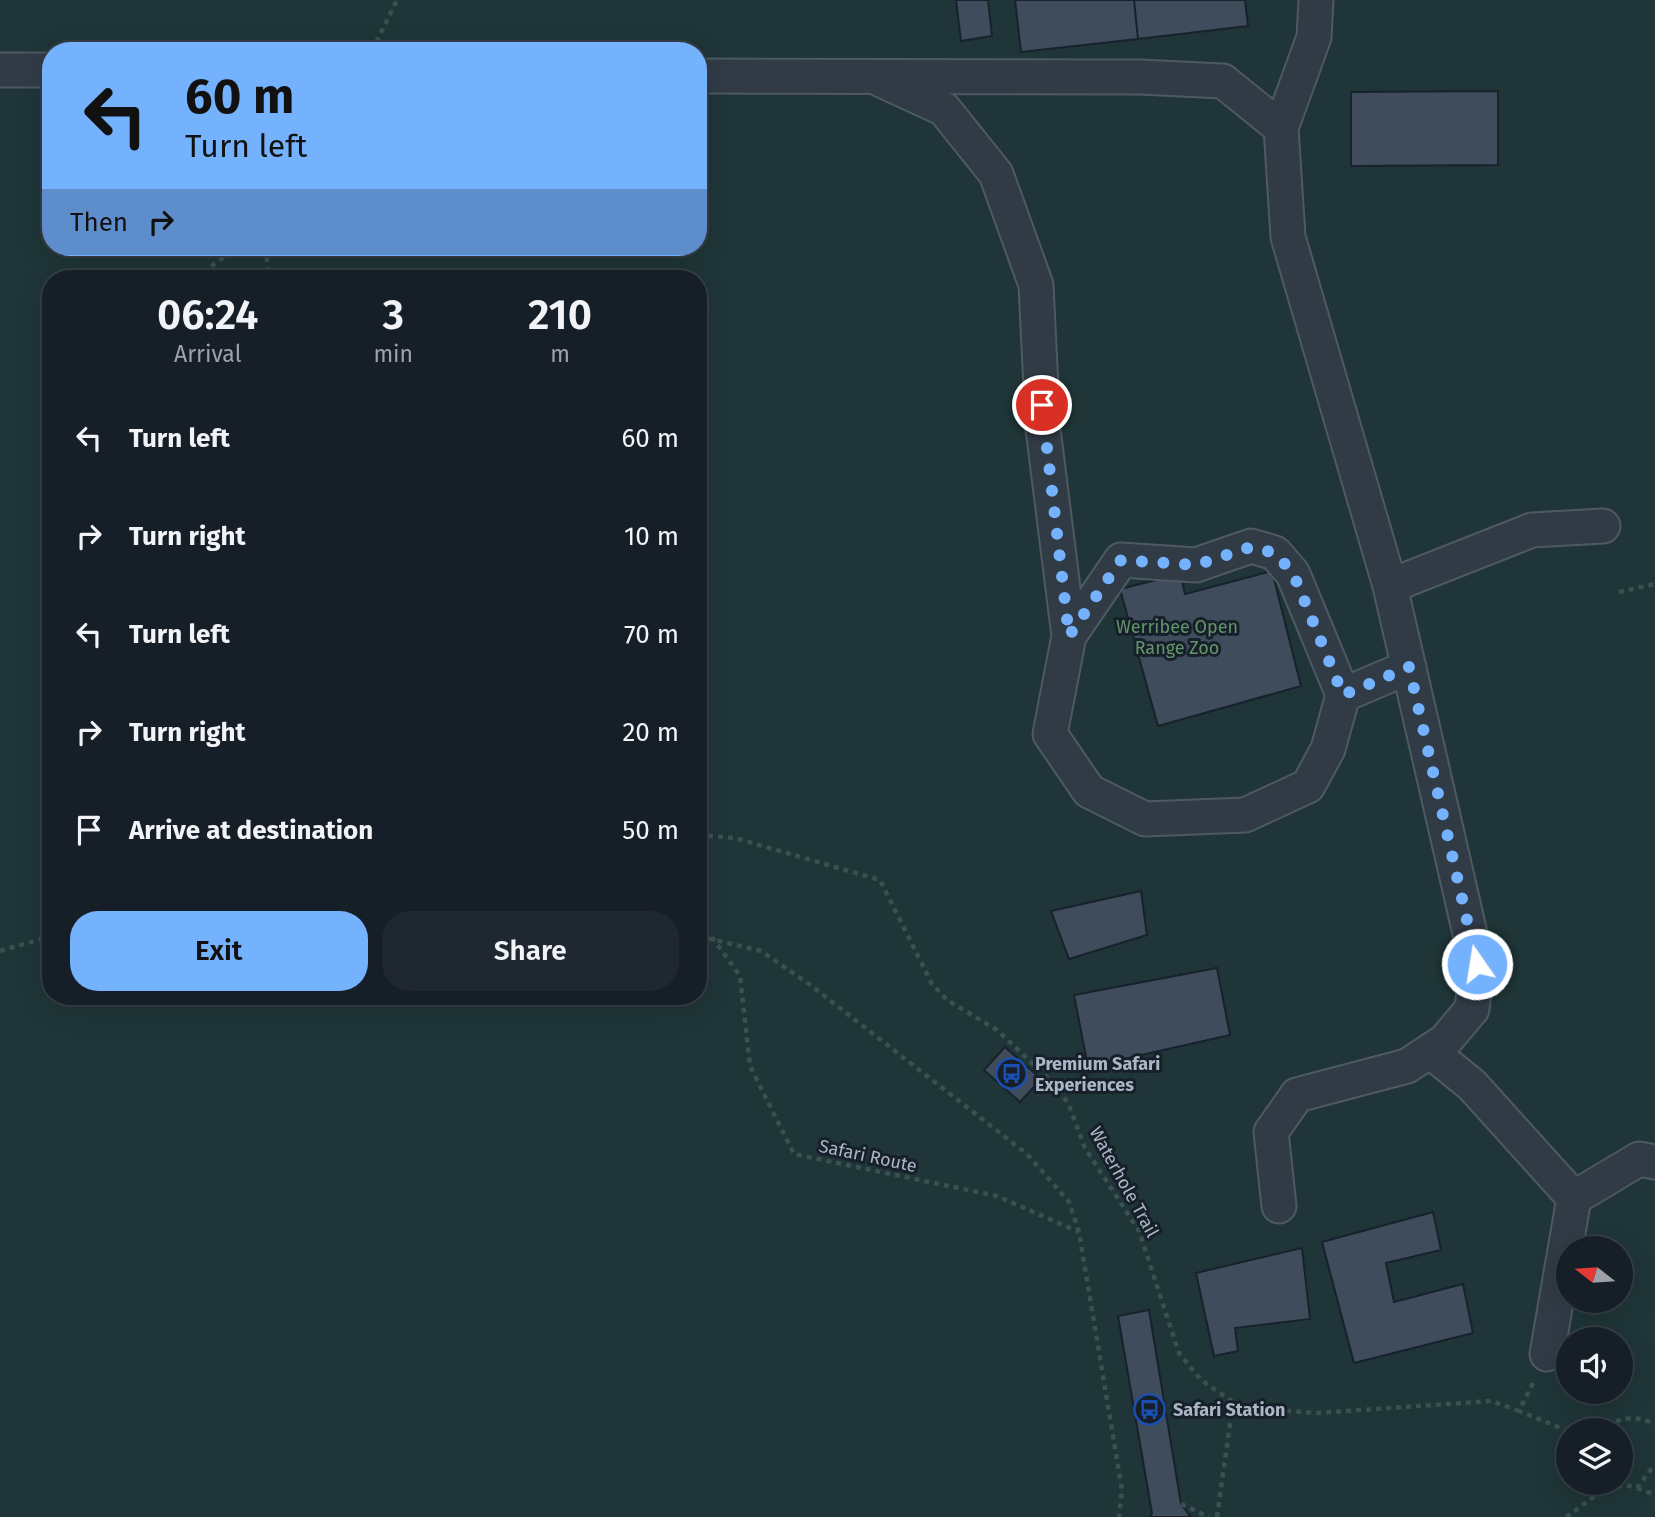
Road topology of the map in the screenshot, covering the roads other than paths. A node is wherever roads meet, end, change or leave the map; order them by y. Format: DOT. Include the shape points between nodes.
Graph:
graph roads {
  1 [pos="1316,0"];
  2 [pos="0,70"];
  3 [pos="42,70"];
  4 [pos="869,75"];
  5 [pos="707,76"];
  6 [pos="1281,128"];
  7 [pos="1603,526"];
  8 [pos="1390,586"];
  9 [pos="1069,636"];
  10 [pos="1409,667"];
  11 [pos="1343,695"];
  12 [pos="1430,1051"];
  13 [pos="1655,1162"];
  14 [pos="1574,1198"];
  15 [pos="1279,1206"];
  16 [pos="1547,1354"];
  1 -- 6 [label="street" via="1314,37"];
  2 -- 3 [label="street"];
  4 -- 5 [label="street"];
  4 -- 6 [label="street" via="1223,81"];
  4 -- 9 [label="street" via="944,110 996,174 1036,285 1044,429"];
  6 -- 8 [label="street" via="1288,237"];
  7 -- 8 [label="street" via="1532,530"];
  8 -- 10 [label="street"];
  9 -- 11 [label="street" via="1121,560 1196,565 1251,547 1275,553 1293,573"];
  9 -- 11 [label="street" via="1051,734 1089,791 1145,819 1245,816 1308,786 1328,750"];
  10 -- 11 [label="street"];
  10 -- 12 [label="street" via="1477,964 1472,1009 1445,1041"];
  12 -- 14 [label="street" via="1472,1085"];
  12 -- 15 [label="street" via="1407,1066 1297,1095 1271,1132"];
  13 -- 14 [label="street" via="1639,1159"];
  14 -- 16 [label="street"];
}
